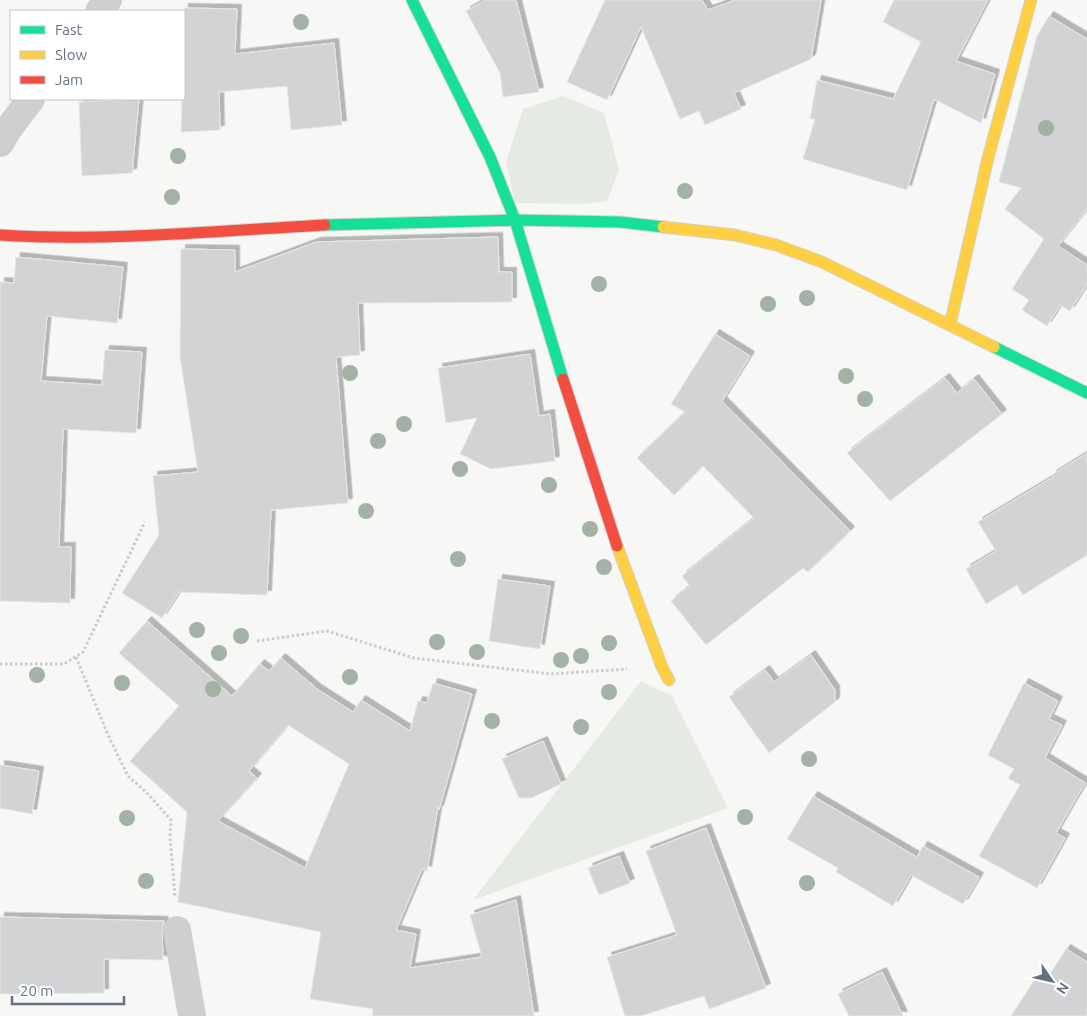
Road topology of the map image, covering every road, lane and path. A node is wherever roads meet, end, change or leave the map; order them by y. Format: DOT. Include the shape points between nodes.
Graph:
graph roads {
  1 [pos="108,0"];
  2 [pos="412,0"];
  3 [pos="1031,0"];
  4 [pos="100,10"];
  5 [pos="31,100"];
  6 [pos="0,143"];
  7 [pos="515,220"];
  8 [pos="0,234"];
  9 [pos="950,325"];
  10 [pos="1087,393"];
  11 [pos="145,522"];
  12 [pos="257,641"];
  13 [pos="76,657"];
  14 [pos="0,664"];
  15 [pos="662,667"];
  16 [pos="669,680"];
  17 [pos="177,930"];
  18 [pos="192,1016"];
  1 -- 4 [label="street"];
  2 -- 7 [label="street" via="490,157"];
  3 -- 9 [label="street" via="988,158"];
  5 -- 6 [label="street"];
  7 -- 8 [label="street" via="332,225 102,238"];
  7 -- 9 [label="street" via="620,222 735,234 822,262"];
  7 -- 15 [label="street" via="609,524"];
  9 -- 10 [label="street"];
  11 -- 13 [label="path" via="83,652"];
  12 -- 15 [label="path" via="327,631 414,658 551,674"];
  13 -- 14 [label="path" via="64,664"];
  13 -- 17 [label="path" via="128,776 171,820"];
  15 -- 16 [label="street"];
  17 -- 18 [label="street"];
}
